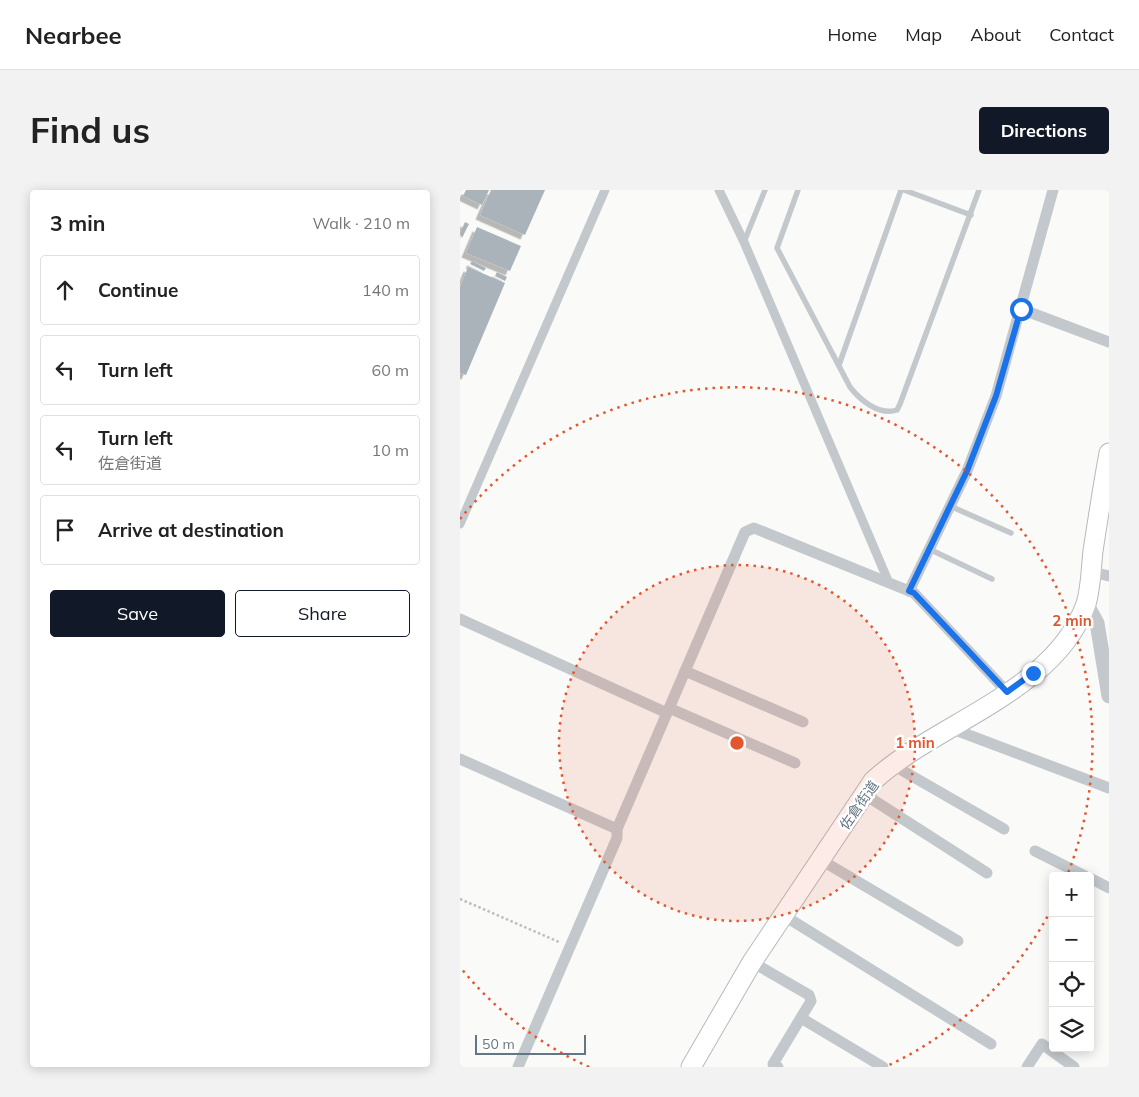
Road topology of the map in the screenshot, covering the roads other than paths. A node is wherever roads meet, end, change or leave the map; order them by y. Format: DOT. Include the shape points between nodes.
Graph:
graph roads {
  1 [pos="605,190"];
  2 [pos="719,190"];
  3 [pos="765,190"];
  4 [pos="798,190"];
  5 [pos="902,190"];
  6 [pos="979,190"];
  7 [pos="1054,190"];
  8 [pos="971,215"];
  9 [pos="744,242"];
  10 [pos="1021,309"];
  11 [pos="1109,342"];
  12 [pos="839,365"];
  13 [pos="1109,453"];
  14 [pos="950,506"];
  15 [pos="460,524"];
  16 [pos="1011,534"];
  17 [pos="929,550"];
  18 [pos="1090,572"];
  19 [pos="1109,576"];
  20 [pos="992,579"];
  21 [pos="889,583"];
  22 [pos="909,591"];
  23 [pos="1086,603"];
  24 [pos="460,619"];
  25 [pos="685,671"];
  26 [pos="1007,692"];
  27 [pos="1109,696"];
  28 [pos="668,710"];
  29 [pos="803,722"];
  30 [pos="950,728"];
  31 [pos="460,759"];
  32 [pos="796,763"];
  33 [pos="891,764"];
  34 [pos="1109,788"];
  35 [pos="864,794"];
  36 [pos="617,829"];
  37 [pos="1004,829"];
  38 [pos="1036,851"];
  39 [pos="821,860"];
  40 [pos="1078,872"];
  41 [pos="988,873"];
  42 [pos="1094,880"];
  43 [pos="1109,888"];
  44 [pos="783,915"];
  45 [pos="958,941"];
  46 [pos="752,962"];
  47 [pos="801,1018"];
  48 [pos="991,1044"];
  49 [pos="518,1067"];
  50 [pos="691,1067"];
  51 [pos="778,1067"];
  52 [pos="883,1067"];
  53 [pos="1027,1067"];
  54 [pos="1074,1067"];
  1 -- 15 [label="street"];
  2 -- 9 [label="street"];
  3 -- 9 [label="lane"];
  4 -- 12 [label="lane" via="777,248"];
  5 -- 8 [label="lane"];
  5 -- 12 [label="lane"];
  6 -- 8 [label="lane"];
  7 -- 10 [label="street"];
  8 -- 12 [label="lane" via="897,410 892,412 868,405 850,387"];
  9 -- 21 [label="street"];
  10 -- 11 [label="street"];
  10 -- 14 [label="street" via="996,396"];
  13 -- 18 [label="main road, 佐倉街道"];
  14 -- 16 [label="lane"];
  14 -- 17 [label="street"];
  17 -- 20 [label="lane"];
  17 -- 22 [label="street"];
  18 -- 19 [label="street"];
  18 -- 23 [label="main road, 佐倉街道"];
  21 -- 22 [label="street"];
  21 -- 25 [label="street" via="754,528 745,532"];
  22 -- 26 [label="street"];
  23 -- 26 [label="main road, 佐倉街道" via="1073,629 1053,655"];
  23 -- 27 [label="street" via="1100,623"];
  24 -- 28 [label="street"];
  25 -- 28 [label="street"];
  25 -- 29 [label="street"];
  26 -- 30 [label="main road, 佐倉街道"];
  28 -- 32 [label="street"];
  28 -- 36 [label="street"];
  30 -- 33 [label="main road, 佐倉街道"];
  30 -- 34 [label="street"];
  31 -- 36 [label="street"];
  33 -- 35 [label="main road, 佐倉街道"];
  33 -- 37 [label="street"];
  35 -- 39 [label="main road, 佐倉街道"];
  35 -- 41 [label="street"];
  36 -- 49 [label="street" via="617,838"];
  38 -- 40 [label="street"];
  39 -- 44 [label="main road, 佐倉街道"];
  39 -- 45 [label="street"];
  42 -- 43 [label="street"];
  44 -- 46 [label="main road, 佐倉街道"];
  44 -- 48 [label="street"];
  46 -- 47 [label="street" via="809,995 811,1001"];
  46 -- 50 [label="main road, 佐倉街道"];
  47 -- 51 [label="street" via="773,1064"];
  47 -- 52 [label="street"];
  53 -- 54 [label="street" via="1042,1044"];
}
